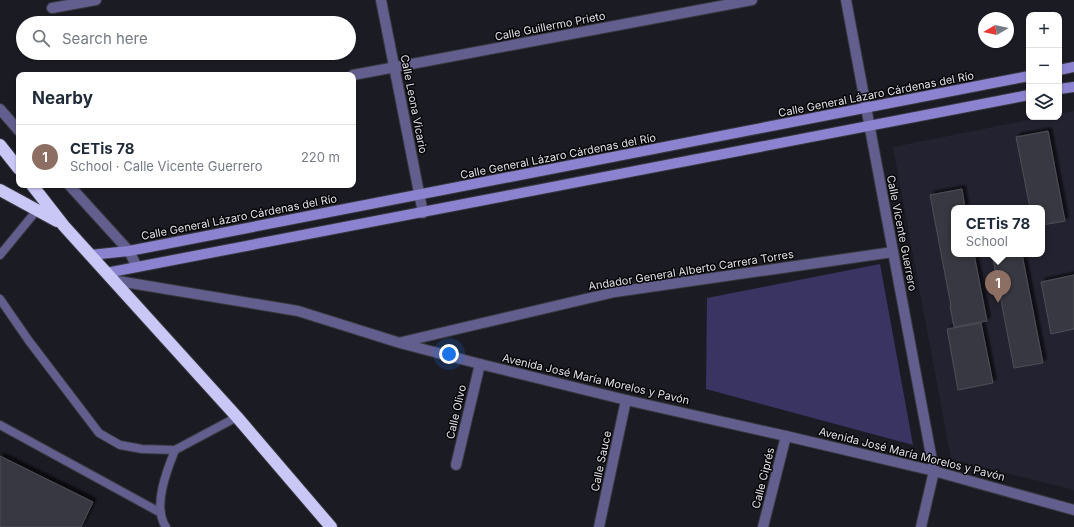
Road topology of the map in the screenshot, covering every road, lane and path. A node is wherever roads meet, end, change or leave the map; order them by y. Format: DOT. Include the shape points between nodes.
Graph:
graph roads {
  1 [pos="96,0"];
  2 [pos="381,0"];
  3 [pos="752,0"];
  4 [pos="846,0"];
  5 [pos="52,8"];
  6 [pos="1074,67"];
  7 [pos="394,68"];
  8 [pos="1062,69"];
  9 [pos="356,74"];
  10 [pos="1026,77"];
  11 [pos="1074,87"];
  12 [pos="1062,89"];
  13 [pos="1026,96"];
  14 [pos="866,108"];
  15 [pos="0,109"];
  16 [pos="870,126"];
  17 [pos="16,128"];
  18 [pos="0,145"];
  19 [pos="16,165"];
  20 [pos="34,188"];
  21 [pos="71,188"];
  22 [pos="0,190"];
  23 [pos="419,195"];
  24 [pos="37,210"];
  25 [pos="423,213"];
  26 [pos="64,226"];
  27 [pos="129,251"];
  28 [pos="893,252"];
  29 [pos="0,255"];
  30 [pos="90,255"];
  31 [pos="137,267"];
  32 [pos="109,277"];
  33 [pos="0,299"];
  34 [pos="400,342"];
  35 [pos="480,364"];
  36 [pos="626,400"];
  37 [pos="237,417"];
  38 [pos="0,425"];
  39 [pos="786,436"];
  40 [pos="175,450"];
  41 [pos="456,465"];
  42 [pos="934,471"];
  43 [pos="1074,510"];
  44 [pos="161,513"];
  45 [pos="166,527"];
  46 [pos="331,527"];
  47 [pos="599,527"];
  48 [pos="764,527"];
  49 [pos="921,527"];
  1 -- 5 [label="street"];
  2 -- 7 [label="street, Calle Leona Vicario"];
  3 -- 7 [label="street, Calle Guillermo Prieto"];
  4 -- 14 [label="street, Calle Vicente Guerrero"];
  6 -- 8 [label="street"];
  7 -- 9 [label="street, Calle Guillermo Prieto"];
  7 -- 23 [label="street, Calle Leona Vicario"];
  10 -- 14 [label="street, Calle General Lázaro Cárdenas del Río"];
  11 -- 12 [label="street"];
  13 -- 16 [label="street"];
  14 -- 16 [label="street, Calle Vicente Guerrero"];
  14 -- 23 [label="street, Calle General Lázaro Cárdenas del Río"];
  15 -- 17 [label="street"];
  16 -- 25 [label="street"];
  16 -- 28 [label="street, Calle Vicente Guerrero"];
  18 -- 19 [label="highway"];
  20 -- 26 [label="highway"];
  21 -- 27 [label="street"];
  22 -- 24 [label="highway"];
  23 -- 25 [label="street, Calle Leona Vicario"];
  23 -- 27 [label="street, Calle General Lázaro Cárdenas del Río"];
  24 -- 26 [label="highway"];
  24 -- 29 [label="lane"];
  25 -- 31 [label="street"];
  26 -- 30 [label="highway"];
  27 -- 30 [label="street, Calle General Lázaro Cárdenas del Río"];
  27 -- 31 [label="street"];
  28 -- 34 [label="street, Andador General Alberto Carrera Torres" via="615,292"];
  28 -- 42 [label="street, Calle Vicente Guerrero"];
  30 -- 32 [label="highway"];
  31 -- 32 [label="street"];
  32 -- 34 [label="street, Avenida José María Morelos y Pavón" via="298,311"];
  32 -- 37 [label="highway"];
  33 -- 40 [label="lane" via="99,433 120,445"];
  34 -- 35 [label="street, Avenida José María Morelos y Pavón"];
  35 -- 36 [label="street, Avenida José María Morelos y Pavón"];
  35 -- 41 [label="street, Calle Olivo"];
  36 -- 39 [label="street, Avenida José María Morelos y Pavón"];
  36 -- 47 [label="street, Calle Sauce"];
  37 -- 40 [label="lane"];
  37 -- 46 [label="highway"];
  38 -- 44 [label="lane"];
  39 -- 42 [label="street, Avenida José María Morelos y Pavón"];
  39 -- 48 [label="street, Calle Ciprés"];
  40 -- 44 [label="lane" via="165,473"];
  42 -- 43 [label="street, Avenida José María Morelos y Pavón"];
  42 -- 49 [label="street"];
  44 -- 45 [label="lane"];
}
